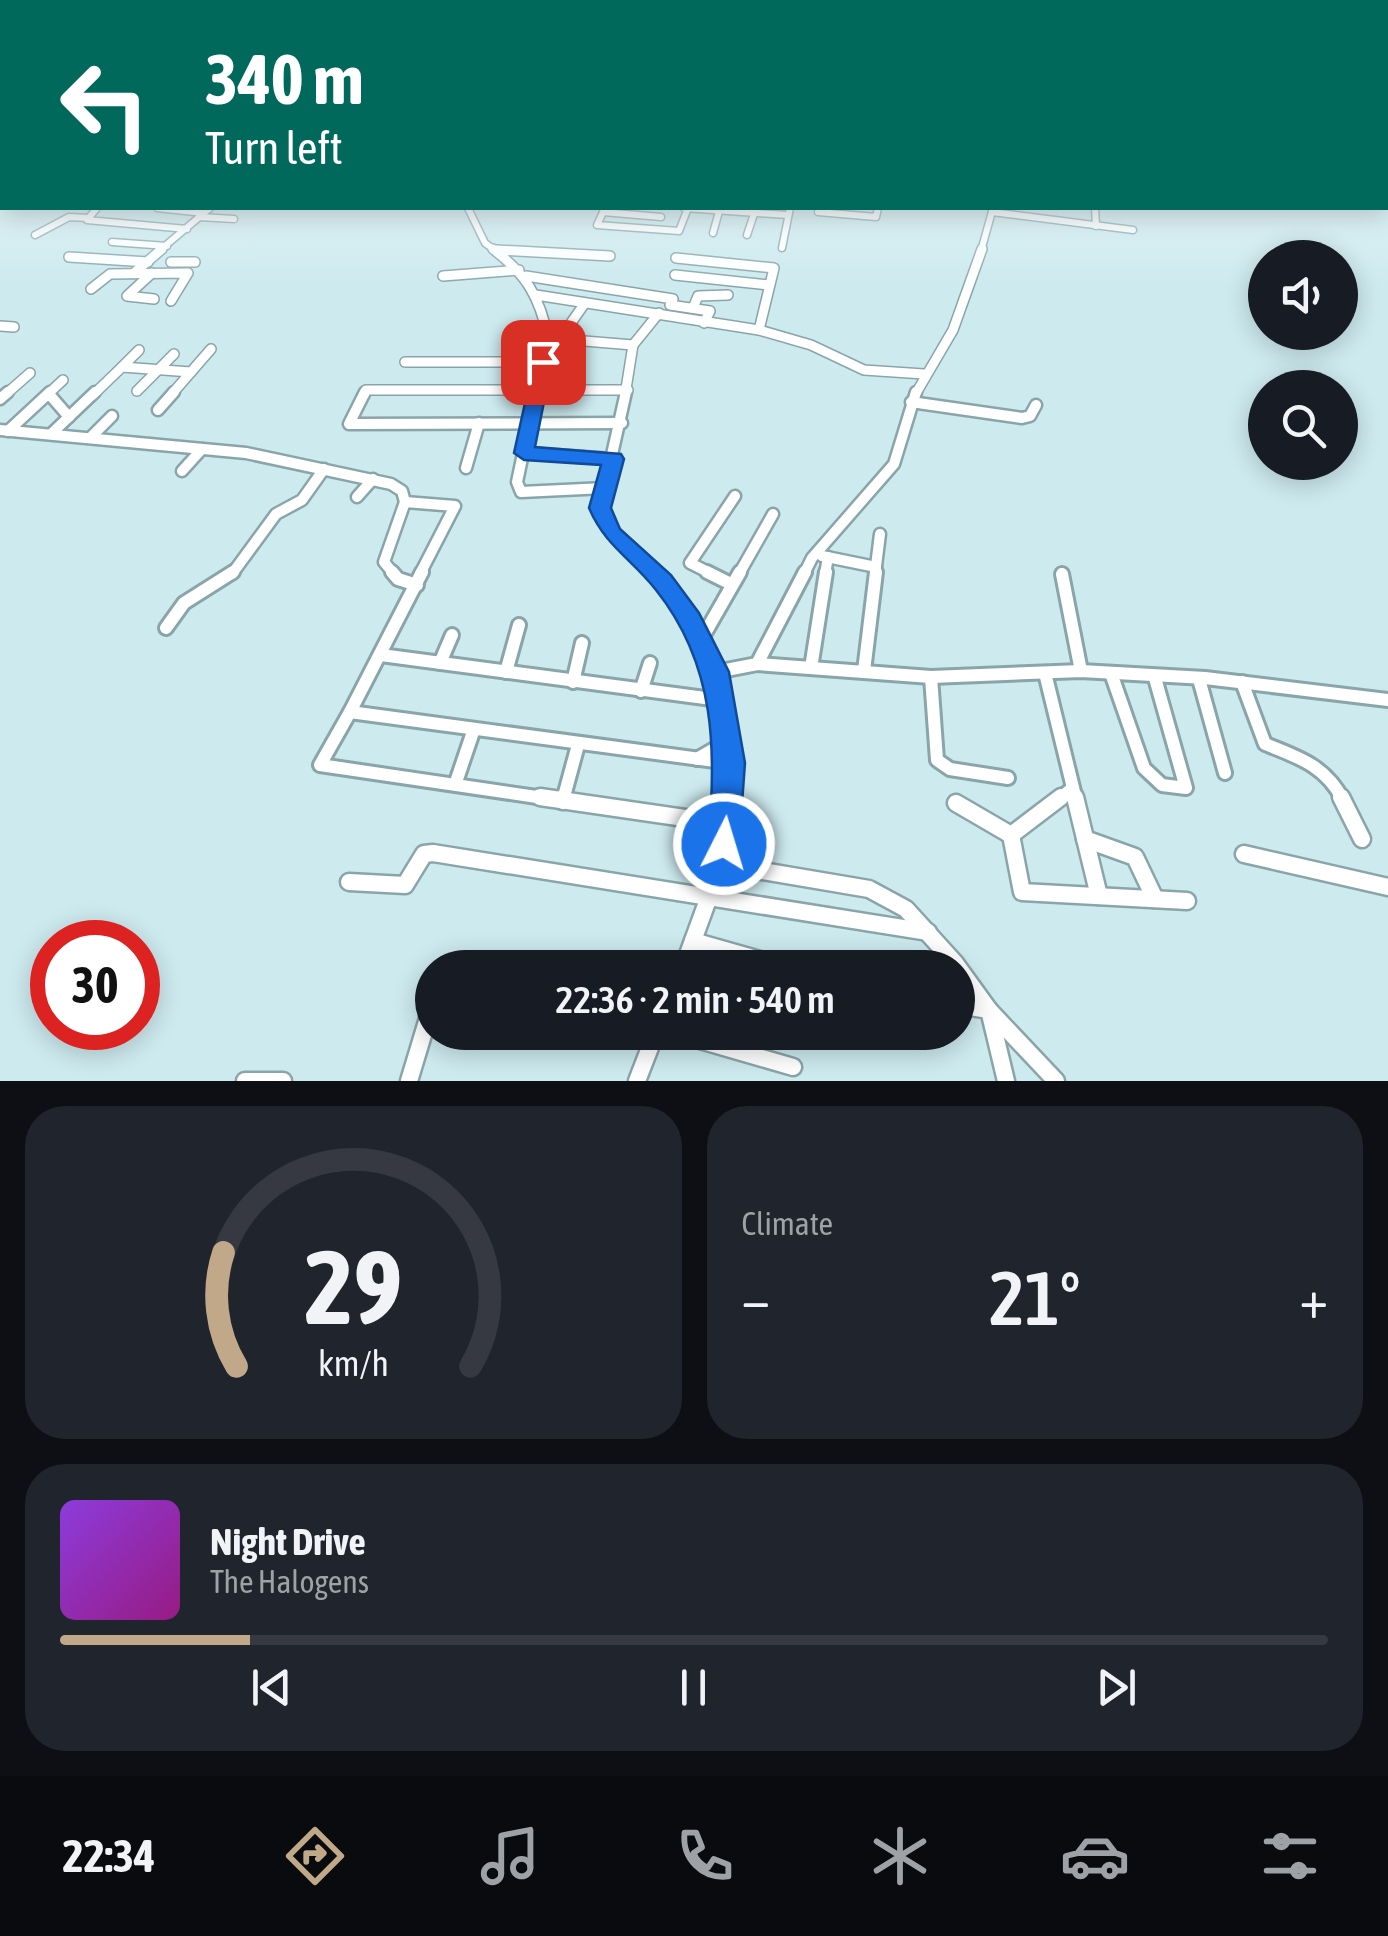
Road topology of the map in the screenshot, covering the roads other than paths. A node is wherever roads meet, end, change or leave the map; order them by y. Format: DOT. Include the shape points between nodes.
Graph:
graph roads {
  1 [pos="95,210"];
  2 [pos="469,210"];
  3 [pos="604,210"];
  4 [pos="685,210"];
  5 [pos="720,210"];
  6 [pos="756,210"];
  7 [pos="818,210"];
  8 [pos="878,210"];
  9 [pos="992,210"];
  10 [pos="1061,210"];
  11 [pos="1095,210"];
  12 [pos="789,211"];
  13 [pos="204,212"];
  14 [pos="1032,212"];
  15 [pos="662,217"];
  16 [pos="88,218"];
  17 [pos="234,219"];
  18 [pos="1128,219"];
  19 [pos="1063,222"];
  20 [pos="1096,226"];
  21 [pos="186,229"];
  22 [pos="713,234"];
  23 [pos="35,235"];
  24 [pos="747,235"];
  25 [pos="112,242"];
  26 [pos="167,246"];
  27 [pos="782,248"];
  28 [pos="492,250"];
  29 [pos="610,256"];
  30 [pos="69,257"];
  31 [pos="676,258"];
  32 [pos="148,262"];
  33 [pos="171,262"];
  34 [pos="152,273"];
  35 [pos="188,273"];
  36 [pos="523,273"];
  37 [pos="134,274"];
  38 [pos="675,275"];
  39 [pos="443,276"];
  40 [pos="769,285"];
  41 [pos="677,288"];
  42 [pos="91,289"];
  43 [pos="536,295"];
  44 [pos="728,295"];
  45 [pos="154,299"];
  46 [pos="171,301"];
  47 [pos="672,302"];
  48 [pos="586,303"];
  49 [pos="693,308"];
  50 [pos="656,315"];
  51 [pos="704,323"];
  52 [pos="0,326"];
  53 [pos="14,327"];
  54 [pos="759,330"];
  55 [pos="548,338"];
  56 [pos="633,345"];
  57 [pos="211,349"];
  58 [pos="139,350"];
  59 [pos="174,354"];
  60 [pos="405,362"];
  61 [pos="543,362"];
  62 [pos="122,367"];
  63 [pos="159,370"];
  64 [pos="190,372"];
  65 [pos="30,373"];
  66 [pos="924,374"];
  67 [pos="64,380"];
  68 [pos="537,390"];
  69 [pos="628,390"];
  70 [pos="137,391"];
  71 [pos="49,394"];
  72 [pos="0,398"];
  73 [pos="912,402"];
  74 [pos="1036,405"];
  75 [pos="158,410"];
  76 [pos="70,416"];
  77 [pos="112,416"];
  78 [pos="479,423"];
  79 [pos="530,423"];
  80 [pos="622,424"];
  81 [pos="4,430"];
  82 [pos="51,434"];
  83 [pos="91,437"];
  84 [pos="202,450"];
  85 [pos="524,453"];
  86 [pos="613,459"];
  87 [pos="466,468"];
  88 [pos="324,469"];
  89 [pos="182,471"];
  90 [pos="373,479"];
  91 [pos="605,488"];
  92 [pos="735,496"];
  93 [pos="357,497"];
  94 [pos="406,502"];
  95 [pos="774,514"];
  96 [pos="880,534"];
  97 [pos="822,556"];
  98 [pos="876,567"];
  99 [pos="1062,574"];
  100 [pos="731,584"];
  101 [pos="417,585"];
  102 [pos="519,624"];
  103 [pos="166,628"];
  104 [pos="452,635"];
  105 [pos="701,640"];
  106 [pos="582,642"];
  107 [pos="381,655"];
  108 [pos="440,663"];
  109 [pos="650,664"];
  110 [pos="756,664"];
  111 [pos="810,668"];
  112 [pos="1081,671"];
  113 [pos="506,672"];
  114 [pos="716,672"];
  115 [pos="864,672"];
  116 [pos="1045,673"];
  117 [pos="1112,676"];
  118 [pos="931,677"];
  119 [pos="1155,678"];
  120 [pos="1199,679"];
  121 [pos="573,682"];
  122 [pos="1242,682"];
  123 [pos="641,691"];
  124 [pos="720,700"];
  125 [pos="1388,700"];
  126 [pos="350,712"];
  127 [pos="473,732"];
  128 [pos="728,741"];
  129 [pos="578,745"];
  130 [pos="697,759"];
  131 [pos="730,763"];
  132 [pos="1225,773"];
  133 [pos="1008,778"];
  134 [pos="456,782"];
  135 [pos="1072,788"];
  136 [pos="563,801"];
  137 [pos="956,804"];
  138 [pos="726,824"];
  139 [pos="1011,835"];
  140 [pos="1085,839"];
  141 [pos="1362,839"];
  142 [pos="1244,854"];
  143 [pos="721,864"];
  144 [pos="349,882"];
  145 [pos="1388,887"];
  146 [pos="712,894"];
  147 [pos="1099,896"];
  148 [pos="1155,899"];
  149 [pos="1187,901"];
  150 [pos="928,932"];
  151 [pos="693,942"];
  152 [pos="690,950"];
  153 [pos="722,950"];
  154 [pos="975,1008"];
  155 [pos="989,1010"];
  156 [pos="419,1050"];
  157 [pos="649,1050"];
  158 [pos="735,1050"];
  159 [pos="794,1067"];
  160 [pos="244,1081"];
  161 [pos="283,1081"];
  162 [pos="410,1081"];
  163 [pos="637,1081"];
  164 [pos="1006,1081"];
  165 [pos="1056,1081"];
  1 -- 16 [label="street"];
  2 -- 28 [label="street"];
  3 -- 4 [label="street" via="597,225 678,231"];
  3 -- 15 [label="street"];
  5 -- 22 [label="street"];
  6 -- 12 [label="street"];
  6 -- 24 [label="street"];
  7 -- 8 [label="street" via="876,216"];
  9 -- 14 [label="street"];
  9 -- 66 [label="street" via="971,290"];
  10 -- 19 [label="street"];
  11 -- 20 [label="street"];
  12 -- 27 [label="street"];
  13 -- 17 [label="street"];
  13 -- 21 [label="street"];
  14 -- 19 [label="street"];
  16 -- 21 [label="street"];
  16 -- 23 [label="street" via="69,217"];
  18 -- 20 [label="street" via="1133,230"];
  19 -- 20 [label="street"];
  21 -- 26 [label="street"];
  25 -- 26 [label="street"];
  26 -- 32 [label="street"];
  28 -- 29 [label="street"];
  28 -- 36 [label="street"];
  30 -- 32 [label="street"];
  31 -- 40 [label="street" via="774,268"];
  32 -- 37 [label="street"];
  33 -- 35 [label="street" via="197,258"];
  34 -- 35 [label="street"];
  34 -- 37 [label="street"];
  34 -- 45 [label="street" via="127,296"];
  35 -- 46 [label="street"];
  36 -- 39 [label="street"];
  36 -- 43 [label="street"];
  36 -- 47 [label="street"];
  37 -- 42 [label="street" via="110,274"];
  38 -- 40 [label="street"];
  40 -- 54 [label="street"];
  41 -- 47 [label="street"];
  43 -- 48 [label="street"];
  43 -- 55 [label="street"];
  44 -- 49 [label="street" via="698,296"];
  47 -- 49 [label="street"];
  47 -- 50 [label="street"];
  48 -- 50 [label="street"];
  48 -- 55 [label="street" via="566,330"];
  49 -- 51 [label="street" via="710,311"];
  50 -- 51 [label="street"];
  50 -- 56 [label="street"];
  51 -- 54 [label="street"];
  52 -- 53 [label="street"];
  54 -- 66 [label="street" via="864,370"];
  55 -- 56 [label="street"];
  55 -- 61 [label="street"];
  56 -- 69 [label="street"];
  57 -- 64 [label="street"];
  58 -- 62 [label="street"];
  59 -- 63 [label="street"];
  60 -- 61 [label="street"];
  61 -- 68 [label="street"];
  62 -- 63 [label="street"];
  62 -- 76 [label="street"];
  63 -- 64 [label="street"];
  63 -- 70 [label="street"];
  64 -- 75 [label="street"];
  65 -- 72 [label="street"];
  66 -- 73 [label="street"];
  67 -- 71 [label="street"];
  68 -- 69 [label="street"];
  68 -- 78 [label="street" via="366,390 350,424"];
  68 -- 79 [label="street"];
  69 -- 80 [label="street"];
  71 -- 76 [label="street"];
  71 -- 81 [label="street"];
  73 -- 74 [label="street" via="1022,418"];
  73 -- 97 [label="street" via="894,464"];
  76 -- 82 [label="street"];
  77 -- 83 [label="street"];
  78 -- 79 [label="street"];
  78 -- 87 [label="street"];
  79 -- 80 [label="street"];
  79 -- 85 [label="street"];
  80 -- 86 [label="street"];
  81 -- 82 [label="street"];
  82 -- 83 [label="street"];
  83 -- 84 [label="street"];
  84 -- 88 [label="street"];
  84 -- 89 [label="street"];
  85 -- 86 [label="street"];
  85 -- 91 [label="street" via="516,482 521,492"];
  86 -- 91 [label="street"];
  88 -- 90 [label="street"];
  88 -- 103 [label="street" via="302,500 276,514 231,575 184,603"];
  90 -- 93 [label="street"];
  90 -- 94 [label="street" via="402,491"];
  91 -- 105 [label="street" via="600,508 612,534 663,581"];
  92 -- 100 [label="street" via="690,563"];
  94 -- 101 [label="street" via="384,562 398,579"];
  94 -- 101 [label="street" via="455,506"];
  95 -- 100 [label="street"];
  96 -- 98 [label="street"];
  97 -- 98 [label="street"];
  97 -- 110 [label="street"];
  97 -- 111 [label="street"];
  98 -- 115 [label="street"];
  99 -- 112 [label="street"];
  100 -- 105 [label="street"];
  101 -- 107 [label="street"];
  102 -- 113 [label="street"];
  104 -- 108 [label="street"];
  105 -- 114 [label="street"];
  106 -- 121 [label="street"];
  107 -- 108 [label="street"];
  107 -- 126 [label="street"];
  108 -- 113 [label="street"];
  109 -- 123 [label="street"];
  110 -- 111 [label="street"];
  110 -- 114 [label="street"];
  111 -- 115 [label="street"];
  112 -- 116 [label="street"];
  112 -- 117 [label="street"];
  113 -- 121 [label="street"];
  114 -- 124 [label="street"];
  115 -- 118 [label="street"];
  116 -- 118 [label="street"];
  116 -- 135 [label="street"];
  117 -- 119 [label="street"];
  117 -- 119 [label="street" via="1144,768 1162,785 1186,788"];
  118 -- 133 [label="street" via="937,760 950,769"];
  119 -- 120 [label="street"];
  120 -- 122 [label="street"];
  120 -- 132 [label="street"];
  121 -- 123 [label="street"];
  122 -- 125 [label="street"];
  122 -- 141 [label="street" via="1264,744 1308,761 1333,780"];
  123 -- 124 [label="street"];
  124 -- 128 [label="street"];
  126 -- 127 [label="street"];
  126 -- 134 [label="street" via="320,765"];
  127 -- 129 [label="street"];
  127 -- 134 [label="street"];
  128 -- 130 [label="street"];
  128 -- 131 [label="street"];
  129 -- 130 [label="street"];
  129 -- 136 [label="street"];
  130 -- 131 [label="street"];
  131 -- 138 [label="street"];
  134 -- 136 [label="street"];
  135 -- 139 [label="street"];
  135 -- 140 [label="street"];
  136 -- 138 [label="street"];
  137 -- 139 [label="street"];
  138 -- 143 [label="street"];
  139 -- 147 [label="street" via="1022,892"];
  140 -- 147 [label="street"];
  140 -- 148 [label="street" via="1135,857"];
  142 -- 145 [label="street"];
  143 -- 146 [label="street"];
  143 -- 150 [label="street" via="869,889 906,909"];
  144 -- 146 [label="street" via="405,885 424,854 433,853"];
  146 -- 150 [label="street"];
  146 -- 151 [label="street"];
  147 -- 148 [label="street"];
  148 -- 149 [label="street"];
  150 -- 155 [label="street"];
  151 -- 152 [label="street"];
  151 -- 153 [label="street"];
  154 -- 155 [label="street"];
  155 -- 164 [label="street"];
  155 -- 165 [label="street"];
  156 -- 162 [label="street"];
  157 -- 163 [label="street"];
  158 -- 159 [label="street"];
  160 -- 161 [label="street"];
}
